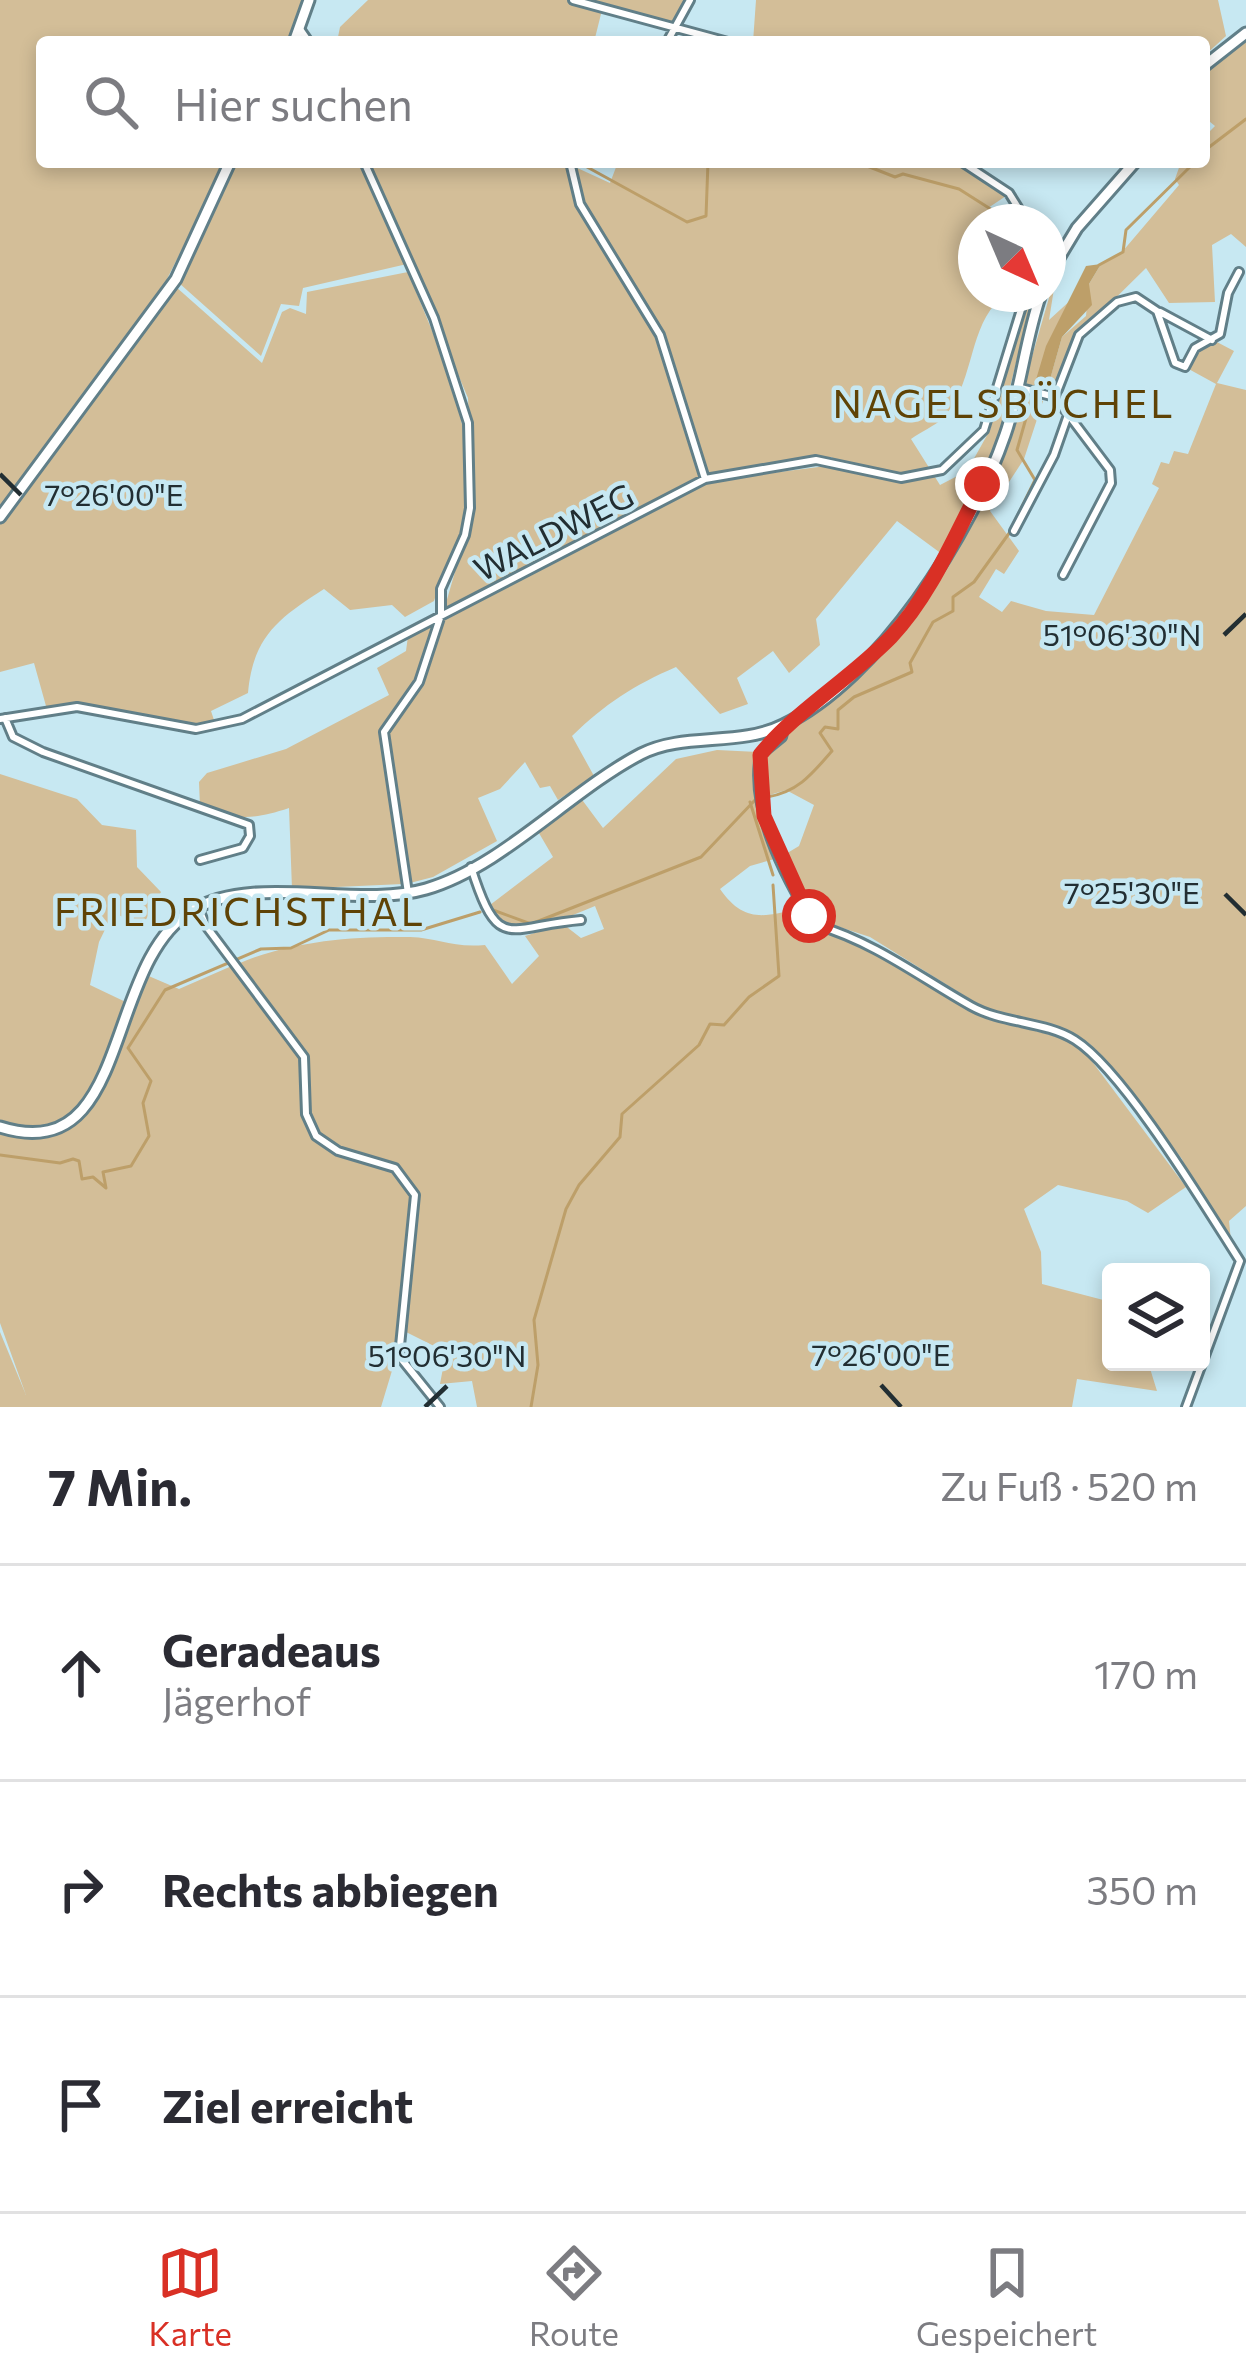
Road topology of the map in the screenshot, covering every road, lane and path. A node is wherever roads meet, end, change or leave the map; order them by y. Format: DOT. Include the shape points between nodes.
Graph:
graph roads {
  1 [pos="309,0"];
  2 [pos="573,0"];
  3 [pos="690,0"];
  4 [pos="300,28"];
  5 [pos="674,28"];
  6 [pos="1246,33"];
  7 [pos="297,36"];
  8 [pos="305,36"];
  9 [pos="670,36"];
  10 [pos="705,36"];
  11 [pos="1210,61"];
  12 [pos="227,168"];
  13 [pos="367,168"];
  14 [pos="571,168"];
  15 [pos="971,168"];
  16 [pos="1130,168"];
  17 [pos="1016,204"];
  18 [pos="1066,238"];
  19 [pos="1239,272"];
  20 [pos="1157,311"];
  21 [pos="1020,312"];
  22 [pos="1036,312"];
  23 [pos="1215,341"];
  24 [pos="1017,387"];
  25 [pos="1054,397"];
  26 [pos="1068,415"];
  27 [pos="705,479"];
  28 [pos="0,517"];
  29 [pos="1014,531"];
  30 [pos="1063,575"];
  31 [pos="441,615"];
  32 [pos="2,719"];
  33 [pos="785,724"];
  34 [pos="200,860"];
  35 [pos="471,867"];
  36 [pos="408,893"];
  37 [pos="198,907"];
  38 [pos="580,920"];
  39 [pos="0,1127"];
  40 [pos="1230,1300"];
  41 [pos="1246,1300"];
  42 [pos="440,1407"];
  43 [pos="1186,1407"];
  1 -- 4 [label="main road"];
  2 -- 5 [label="street"];
  3 -- 5 [label="street"];
  4 -- 7 [label="main road"];
  4 -- 8 [label="street"];
  5 -- 9 [label="street"];
  5 -- 10 [label="street"];
  6 -- 11 [label="main road"];
  12 -- 28 [label="main road" via="176,279"];
  13 -- 31 [label="street" via="434,318 468,423 470,508 441,590"];
  14 -- 27 [label="street" via="580,204 660,334"];
  15 -- 17 [label="street"];
  16 -- 18 [label="main road"];
  19 -- 23 [label="street"];
  20 -- 23 [label="street"];
  20 -- 23 [label="street" via="1175,363 1185,367 1196,348"];
  20 -- 25 [label="street" via="1136,297 1097,317 1079,335"];
  21 -- 27 [label="street, WALDWEG" via="984,430 942,470 902,478 816,460"];
  22 -- 24 [label="main road"];
  24 -- 25 [label="street"];
  24 -- 33 [label="main road" via="997,452 906,619"];
  25 -- 26 [label="street"];
  26 -- 29 [label="street"];
  26 -- 30 [label="street" via="1101,454 1111,483"];
  27 -- 31 [label="street, WALDWEG"];
  31 -- 32 [label="street, WALDWEG" via="212,727 77,707"];
  31 -- 36 [label="street" via="419,682 384,732"];
  32 -- 34 [label="street" via="13,737 43,752 249,825 243,848"];
  33 -- 35 [label="main road" via="645,752"];
  33 -- 40 [label="street" via="760,755 758,776 768,828 809,916 887,952 991,1018 1069,1036 1088,1050 1240,1261"];
  35 -- 36 [label="main road"];
  35 -- 38 [label="street" via="481,905 497,923 524,933"];
  36 -- 37 [label="main road" via="234,897"];
  37 -- 39 [label="main road" via="150,954 85,1112 39,1136"];
  37 -- 42 [label="street" via="304,1057 306,1114 316,1136 409,1180 415,1195 399,1356"];
  40 -- 41 [label="street"];
  40 -- 43 [label="street"];
}
